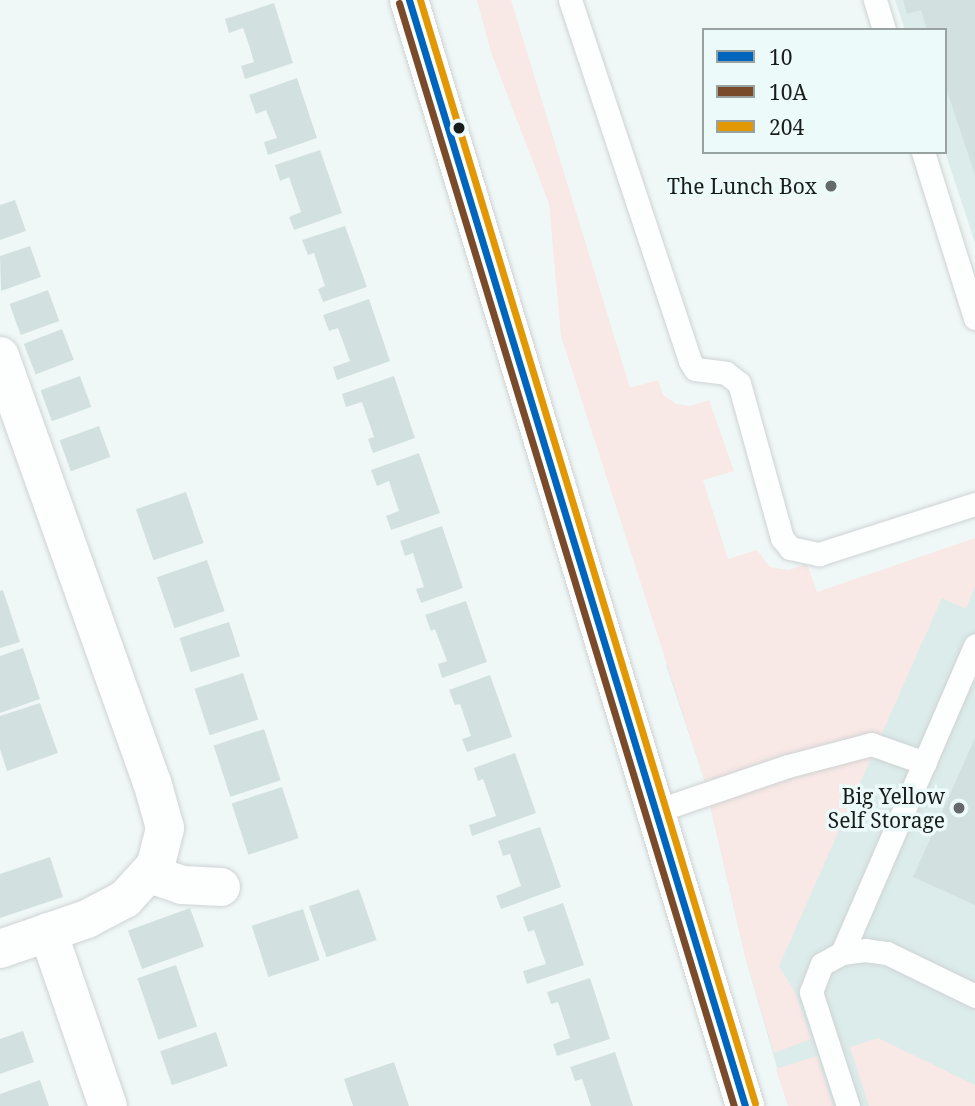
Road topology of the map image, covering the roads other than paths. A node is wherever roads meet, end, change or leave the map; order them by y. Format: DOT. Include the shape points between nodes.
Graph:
graph roads {
  1 [pos="410,0"];
  2 [pos="570,0"];
  3 [pos="875,0"];
  4 [pos="883,28"];
  5 [pos="924,154"];
  6 [pos="975,318"];
  7 [pos="1,363"];
  8 [pos="975,504"];
  9 [pos="975,646"];
  10 [pos="925,763"];
  11 [pos="656,811"];
  12 [pos="149,874"];
  13 [pos="221,887"];
  14 [pos="48,932"];
  15 [pos="0,949"];
  16 [pos="842,953"];
  17 [pos="975,996"];
  18 [pos="108,1106"];
  19 [pos="745,1106"];
  20 [pos="848,1106"];
  1 -- 11 [label="main road"];
  2 -- 8 [label="lane" via="690,361 695,369 726,373 738,383 782,538 790,548 819,554"];
  3 -- 4 [label="lane"];
  5 -- 6 [label="lane"];
  7 -- 12 [label="main road" via="152,782 165,828 156,865"];
  9 -- 10 [label="lane"];
  10 -- 11 [label="lane" via="871,744 788,766"];
  10 -- 16 [label="lane"];
  11 -- 19 [label="main road"];
  12 -- 13 [label="main road" via="182,885"];
  12 -- 14 [label="main road" via="125,898 88,919"];
  14 -- 15 [label="main road"];
  14 -- 18 [label="main road"];
  16 -- 17 [label="lane" via="887,953"];
  16 -- 20 [label="lane" via="822,964 811,992"];
}
